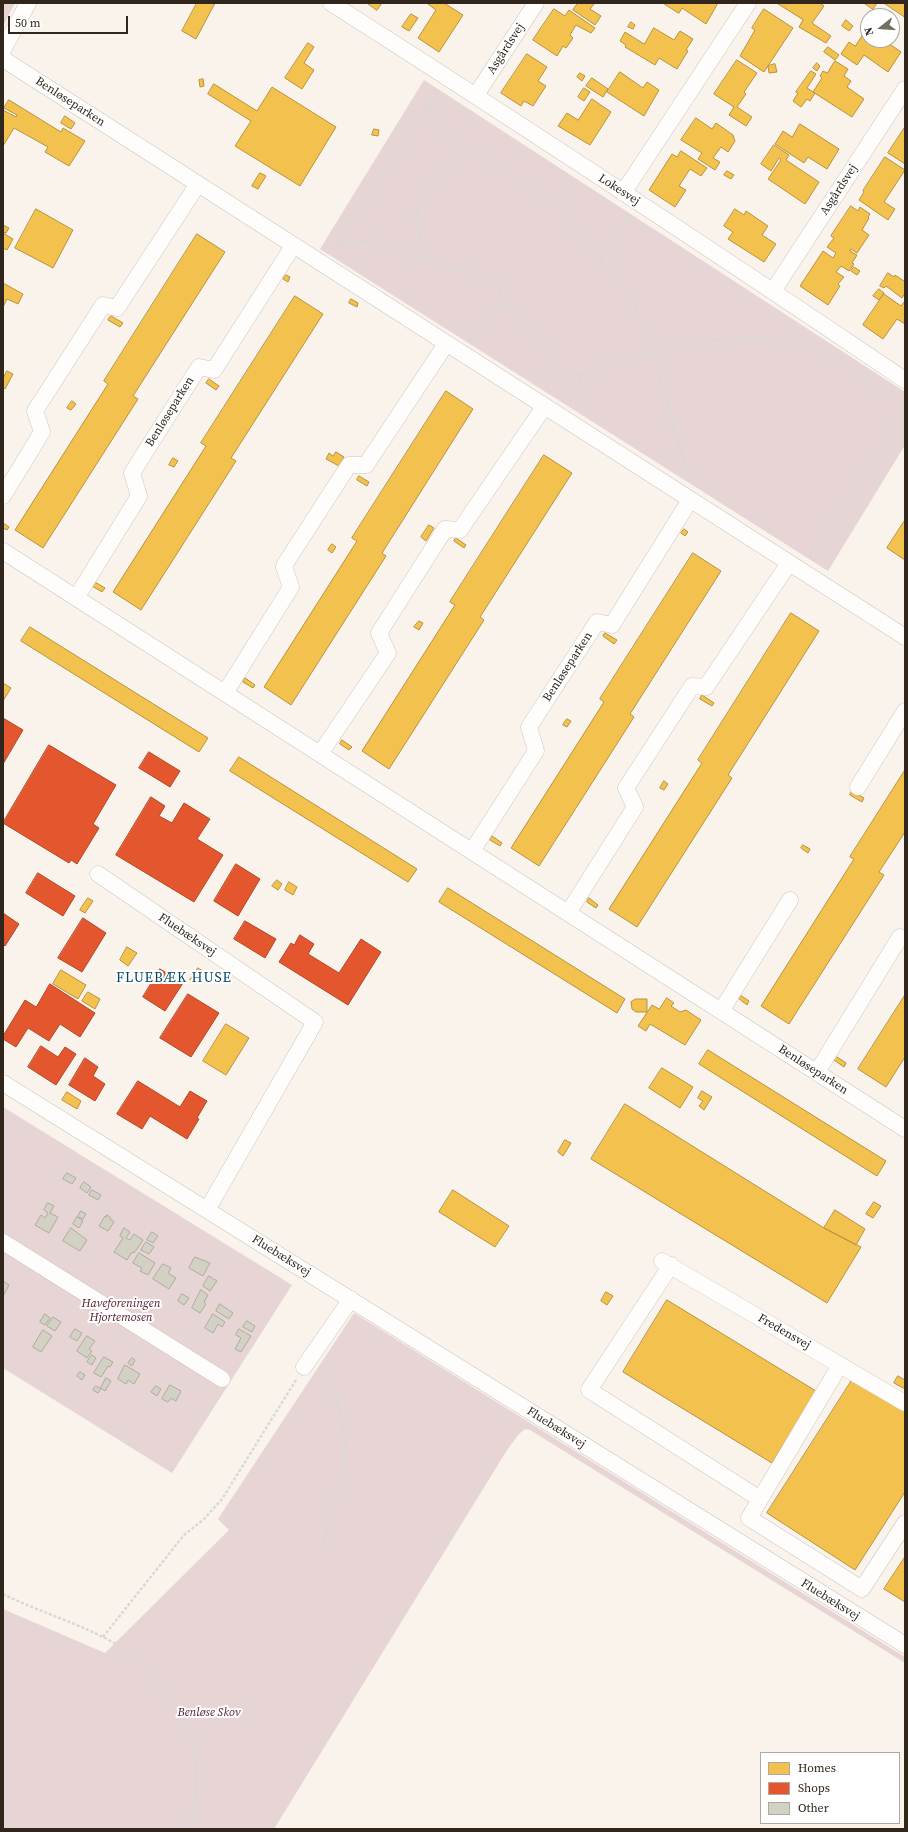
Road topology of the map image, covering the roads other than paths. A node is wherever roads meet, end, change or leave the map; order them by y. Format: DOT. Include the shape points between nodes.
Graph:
graph roads {
  1 [pos="28,3"];
  2 [pos="330,3"];
  3 [pos="536,3"];
  4 [pos="748,3"];
  5 [pos="3,50"];
  6 [pos="3,58"];
  7 [pos="905,89"];
  8 [pos="476,95"];
  9 [pos="198,184"];
  10 [pos="623,193"];
  11 [pos="293,246"];
  12 [pos="773,291"];
  13 [pos="446,344"];
  14 [pos="905,380"];
  15 [pos="544,407"];
  16 [pos="3,496"];
  17 [pos="690,500"];
  18 [pos="3,551"];
  19 [pos="795,567"];
  20 [pos="76,598"];
  21 [pos="905,637"];
  22 [pos="225,693"];
  23 [pos="905,711"];
  24 [pos="320,754"];
  25 [pos="858,787"];
  26 [pos="472,852"];
  27 [pos="98,874"];
  28 [pos="790,900"];
  29 [pos="568,913"];
  30 [pos="900,937"];
  31 [pos="721,1010"];
  32 [pos="817,1072"];
  33 [pos="3,1083"];
  34 [pos="905,1129"];
  35 [pos="207,1210"];
  36 [pos="3,1242"];
  37 [pos="351,1299"];
  38 [pos="306,1364"];
  39 [pos="840,1365"];
  40 [pos="222,1379"];
  41 [pos="905,1402"];
  42 [pos="760,1499"];
  43 [pos="905,1523"];
  44 [pos="905,1645"];
  1 -- 5 [label="street"];
  2 -- 8 [label="street, Lokesvej"];
  3 -- 8 [label="street, Asgårdsvej"];
  4 -- 10 [label="street"];
  6 -- 9 [label="street, Benløseparken"];
  7 -- 12 [label="street, Asgårdsvej"];
  8 -- 10 [label="street, Lokesvej"];
  9 -- 11 [label="street, Benløseparken"];
  9 -- 16 [label="street" via="117,308 103,305 35,411 42,432"];
  10 -- 12 [label="street, Lokesvej"];
  11 -- 13 [label="street, Benløseparken"];
  11 -- 20 [label="street, Benløseparken" via="214,370 199,367 132,473 139,496"];
  12 -- 14 [label="street, Lokesvej"];
  13 -- 15 [label="street, Benløseparken"];
  13 -- 22 [label="street" via="366,466 349,465 285,564 291,587"];
  15 -- 17 [label="street, Benløseparken"];
  15 -- 24 [label="street" via="460,530 444,529 379,633 388,653"];
  17 -- 19 [label="street, Benløseparken"];
  17 -- 26 [label="street, Benløseparken" via="612,625 597,622 529,727 536,751"];
  18 -- 20 [label="street, Benløseparken"];
  19 -- 21 [label="street, Benløseparken"];
  19 -- 29 [label="street" via="706,687 692,686 626,788 635,807"];
  20 -- 22 [label="street, Benløseparken"];
  22 -- 24 [label="street, Benløseparken"];
  23 -- 25 [label="street"];
  24 -- 26 [label="street, Benløseparken"];
  26 -- 29 [label="street, Benløseparken"];
  27 -- 35 [label="street, Fluebæksvej" via="316,1022"];
  28 -- 31 [label="street"];
  29 -- 31 [label="street, Benløseparken"];
  30 -- 32 [label="street"];
  31 -- 32 [label="street, Benløseparken"];
  32 -- 34 [label="street, Benløseparken"];
  33 -- 35 [label="street, Fluebæksvej"];
  35 -- 37 [label="street, Fluebæksvej"];
  36 -- 40 [label="street"];
  37 -- 38 [label="street"];
  37 -- 44 [label="street, Fluebæksvej"];
  39 -- 41 [label="street, Fredensvej"];
  39 -- 42 [label="street"];
  39 -- 42 [label="street, Fredensvej" via="666,1263 589,1390"];
  42 -- 43 [label="street" via="749,1518 862,1589"];
}
